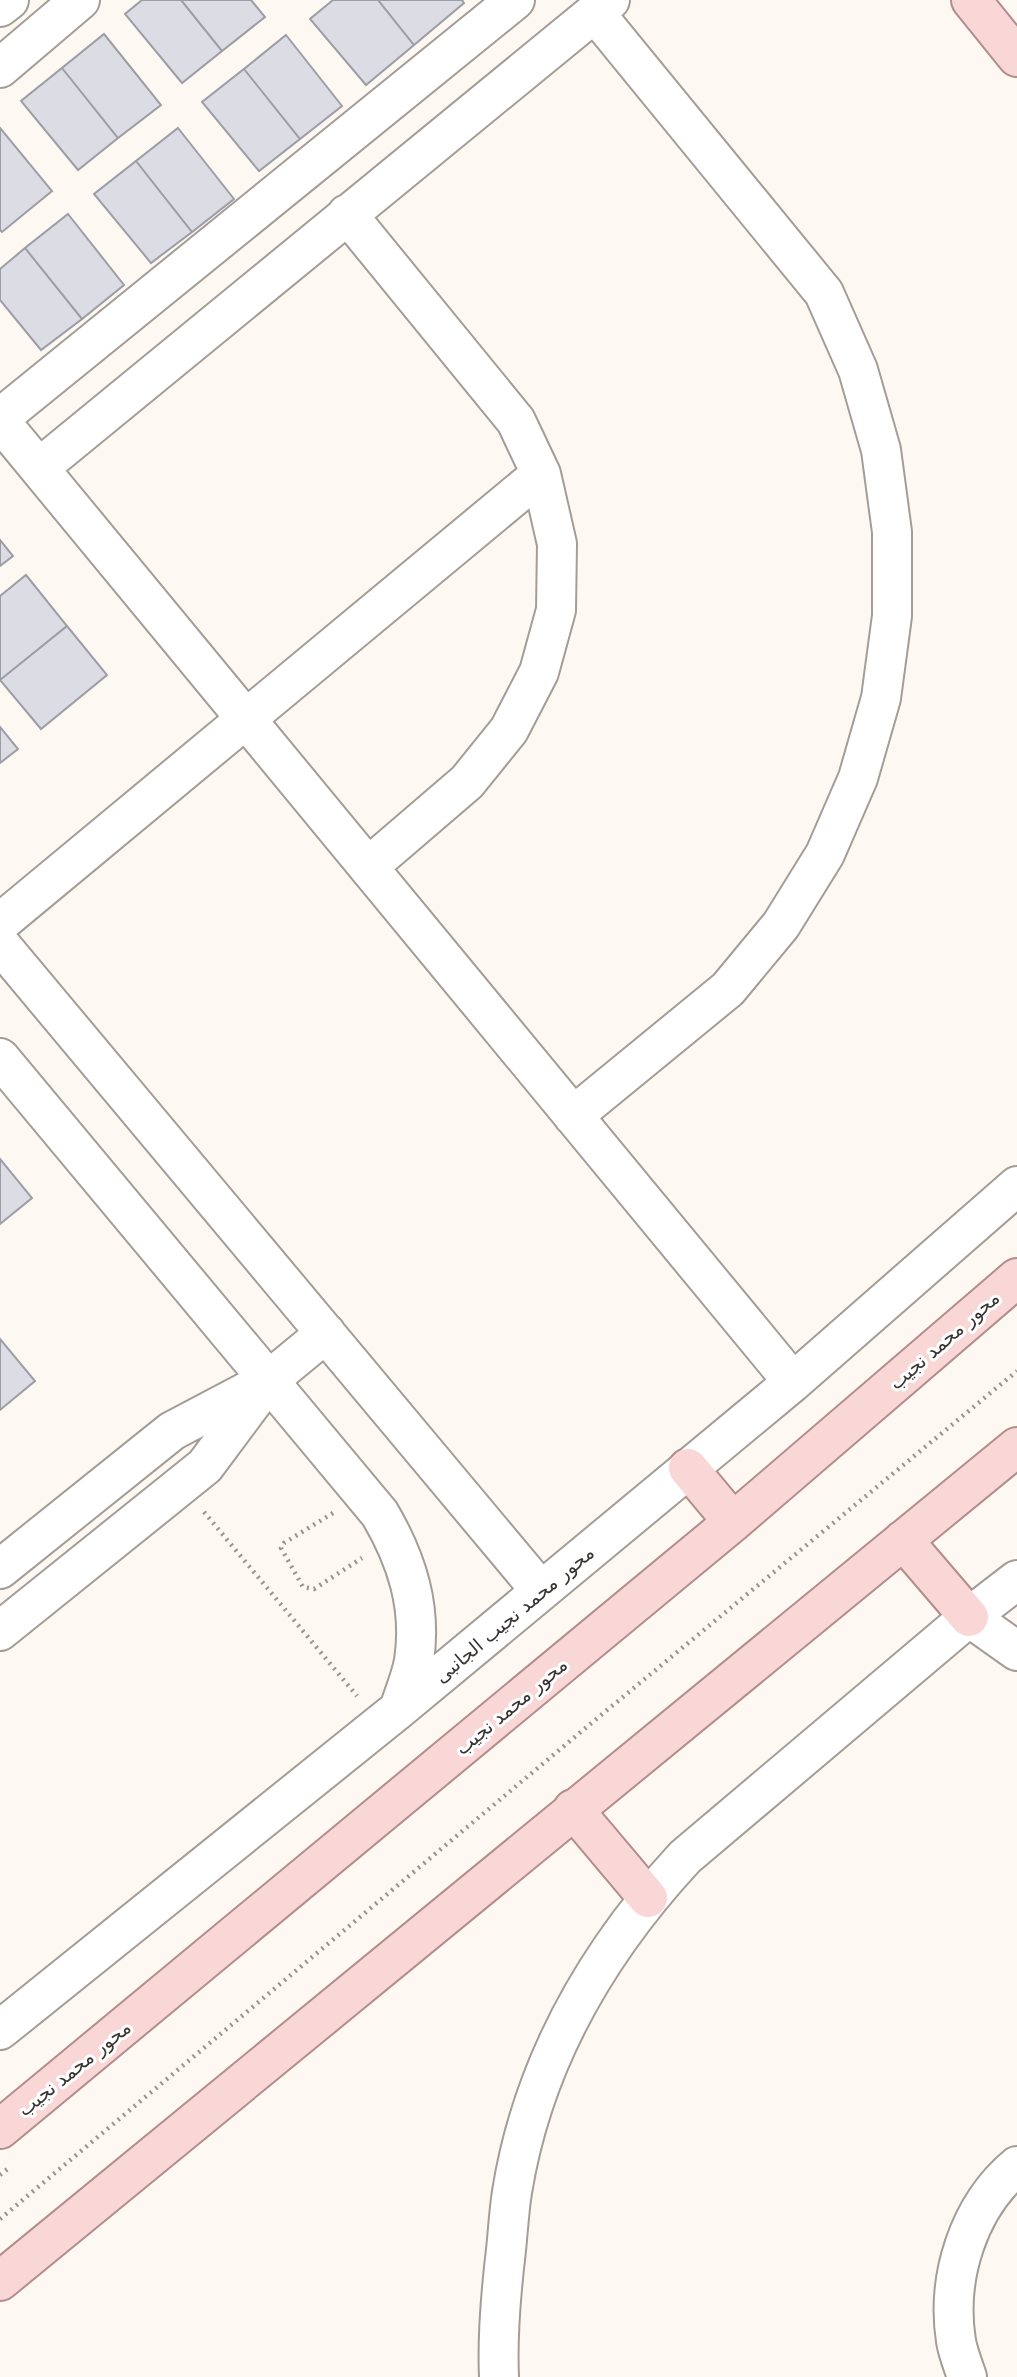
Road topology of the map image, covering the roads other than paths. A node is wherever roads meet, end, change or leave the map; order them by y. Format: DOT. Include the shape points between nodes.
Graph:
graph roads {
  1 [pos="9,0"];
  2 [pos="80,0"];
  3 [pos="515,0"];
  4 [pos="971,0"];
  5 [pos="602,6"];
  6 [pos="0,7"];
  7 [pos="1017,57"];
  8 [pos="0,68"];
  9 [pos="347,214"];
  10 [pos="0,419"];
  11 [pos="39,468"];
  12 [pos="541,474"];
  13 [pos="246,719"];
  14 [pos="369,867"];
  15 [pos="0,923"];
  16 [pos="0,944"];
  17 [pos="0,1058"];
  18 [pos="573,1116"];
  19 [pos="1017,1164"];
  20 [pos="1009,1194"];
  21 [pos="1017,1278"];
  22 [pos="326,1333"];
  23 [pos="268,1380"];
  24 [pos="793,1382"];
  25 [pos="1017,1447"];
  26 [pos="688,1468"];
  27 [pos="733,1522"];
  28 [pos="903,1540"];
  29 [pos="1,1566"];
  30 [pos="1017,1580"];
  31 [pos="541,1591"];
  32 [pos="970,1617"];
  33 [pos="0,1631"];
  34 [pos="1017,1651"];
  35 [pos="390,1716"];
  36 [pos="573,1810"];
  37 [pos="648,1898"];
  38 [pos="0,2030"];
  39 [pos="0,2129"];
  40 [pos="1017,2166"];
  41 [pos="0,2281"];
  42 [pos="499,2377"];
  43 [pos="967,2377"];
  1 -- 6 [label="street"];
  2 -- 8 [label="street"];
  3 -- 10 [label="street"];
  4 -- 7 [label="main road"];
  5 -- 9 [label="street"];
  5 -- 18 [label="street" via="824,293 858,370 881,450 892,532 892,616 881,698 858,778 825,854 781,925 728,989"];
  9 -- 11 [label="street"];
  9 -- 12 [label="street" via="516,421"];
  10 -- 11 [label="street"];
  11 -- 13 [label="street"];
  12 -- 13 [label="street"];
  12 -- 14 [label="street" via="557,544 556,610 540,672 509,730 467,782"];
  13 -- 14 [label="street"];
  13 -- 15 [label="street"];
  14 -- 18 [label="street"];
  16 -- 22 [label="street"];
  17 -- 23 [label="street"];
  18 -- 24 [label="street"];
  19 -- 20 [label="street"];
  20 -- 24 [label="street, محور محمد نجيب الجانبى"];
  21 -- 27 [label="main road, محور محمد نجيب"];
  22 -- 23 [label="street"];
  22 -- 31 [label="street"];
  23 -- 29 [label="street" via="172,1431"];
  23 -- 33 [label="street" via="205,1466"];
  23 -- 35 [label="street" via="380,1514 405,1564 416,1612 414,1662"];
  24 -- 26 [label="street, محور محمد نجيب الجانبى"];
  25 -- 28 [label="main road"];
  26 -- 27 [label="main road"];
  26 -- 31 [label="street, محور محمد نجيب الجانبى"];
  27 -- 39 [label="main road, محور محمد نجيب"];
  28 -- 32 [label="main road"];
  28 -- 36 [label="main road"];
  30 -- 32 [label="street"];
  31 -- 35 [label="street, محور محمد نجيب الجانبى"];
  32 -- 34 [label="street"];
  32 -- 37 [label="street" via="685,1857"];
  35 -- 38 [label="street, محور محمد نجيب الجانبى"];
  36 -- 37 [label="main road"];
  36 -- 41 [label="main road"];
  37 -- 42 [label="street" via="599,1964 560,2036 531,2112 512,2191"];
  40 -- 43 [label="street" via="1003,2177 978,2213 961,2254 954,2297 956,2341"];
}
